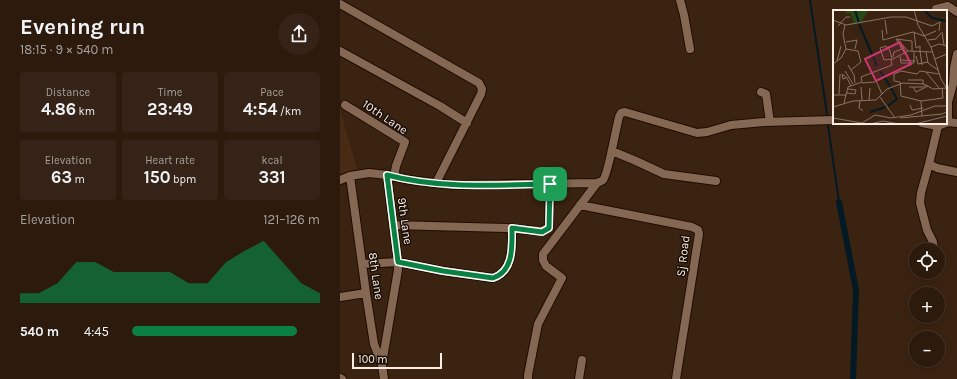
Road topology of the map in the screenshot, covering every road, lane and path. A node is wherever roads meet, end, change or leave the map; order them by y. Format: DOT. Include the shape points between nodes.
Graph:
graph roads {
  1 [pos="680,0"];
  2 [pos="340,4"];
  3 [pos="936,8"];
  4 [pos="957,12"];
  5 [pos="690,49"];
  6 [pos="340,51"];
  7 [pos="957,54"];
  8 [pos="761,92"];
  9 [pos="345,105"];
  10 [pos="947,107"];
  11 [pos="833,120"];
  12 [pos="770,122"];
  13 [pos="466,123"];
  14 [pos="944,124"];
  15 [pos="612,151"];
  16 [pos="929,164"];
  17 [pos="957,172"];
  18 [pos="350,176"];
  19 [pos="391,176"];
  20 [pos="340,180"];
  21 [pos="716,181"];
  22 [pos="436,183"];
  23 [pos="597,183"];
  24 [pos="550,184"];
  25 [pos="580,206"];
  26 [pos="393,225"];
  27 [pos="512,228"];
  28 [pos="933,243"];
  29 [pos="398,262"];
  30 [pos="362,264"];
  31 [pos="366,293"];
  32 [pos="340,297"];
  33 [pos="582,360"];
  34 [pos="382,365"];
  35 [pos="384,379"];
  36 [pos="528,379"];
  37 [pos="579,379"];
  38 [pos="676,379"];
  1 -- 5 [label="street"];
  2 -- 13 [label="street" via="478,83 482,89 481,94"];
  3 -- 4 [label="street" via="948,6"];
  6 -- 13 [label="street"];
  7 -- 10 [label="street"];
  8 -- 12 [label="street" via="766,94"];
  9 -- 19 [label="street, 10th Lane" via="405,142"];
  11 -- 12 [label="street"];
  12 -- 15 [label="street" via="731,125 707,132 697,132 626,112 619,117"];
  13 -- 22 [label="street"];
  14 -- 16 [label="street"];
  15 -- 21 [label="street" via="664,174"];
  15 -- 23 [label="street" via="605,175"];
  16 -- 17 [label="street"];
  16 -- 28 [label="street" via="920,193 920,203"];
  18 -- 19 [label="street" via="369,173"];
  18 -- 20 [label="street"];
  18 -- 30 [label="street, 8th Lane"];
  19 -- 22 [label="street"];
  19 -- 26 [label="street, 9th Lane"];
  22 -- 24 [label="street"];
  23 -- 24 [label="street"];
  23 -- 25 [label="street"];
  24 -- 27 [label="street" via="549,228 542,232"];
  25 -- 36 [label="street" via="543,254 546,266 562,278 538,324"];
  25 -- 38 [label="street, Sj Road" via="698,230"];
  26 -- 27 [label="street"];
  26 -- 29 [label="street, 9th Lane"];
  27 -- 29 [label="street" via="512,252 508,264 499,276 493,278"];
  29 -- 30 [label="street"];
  29 -- 34 [label="street, 9th Lane"];
  30 -- 31 [label="street, 8th Lane"];
  31 -- 32 [label="street"];
  31 -- 34 [label="street, 8th Lane" via="374,344"];
  33 -- 37 [label="street"];
  34 -- 35 [label="street, 8th Lane"];
}
